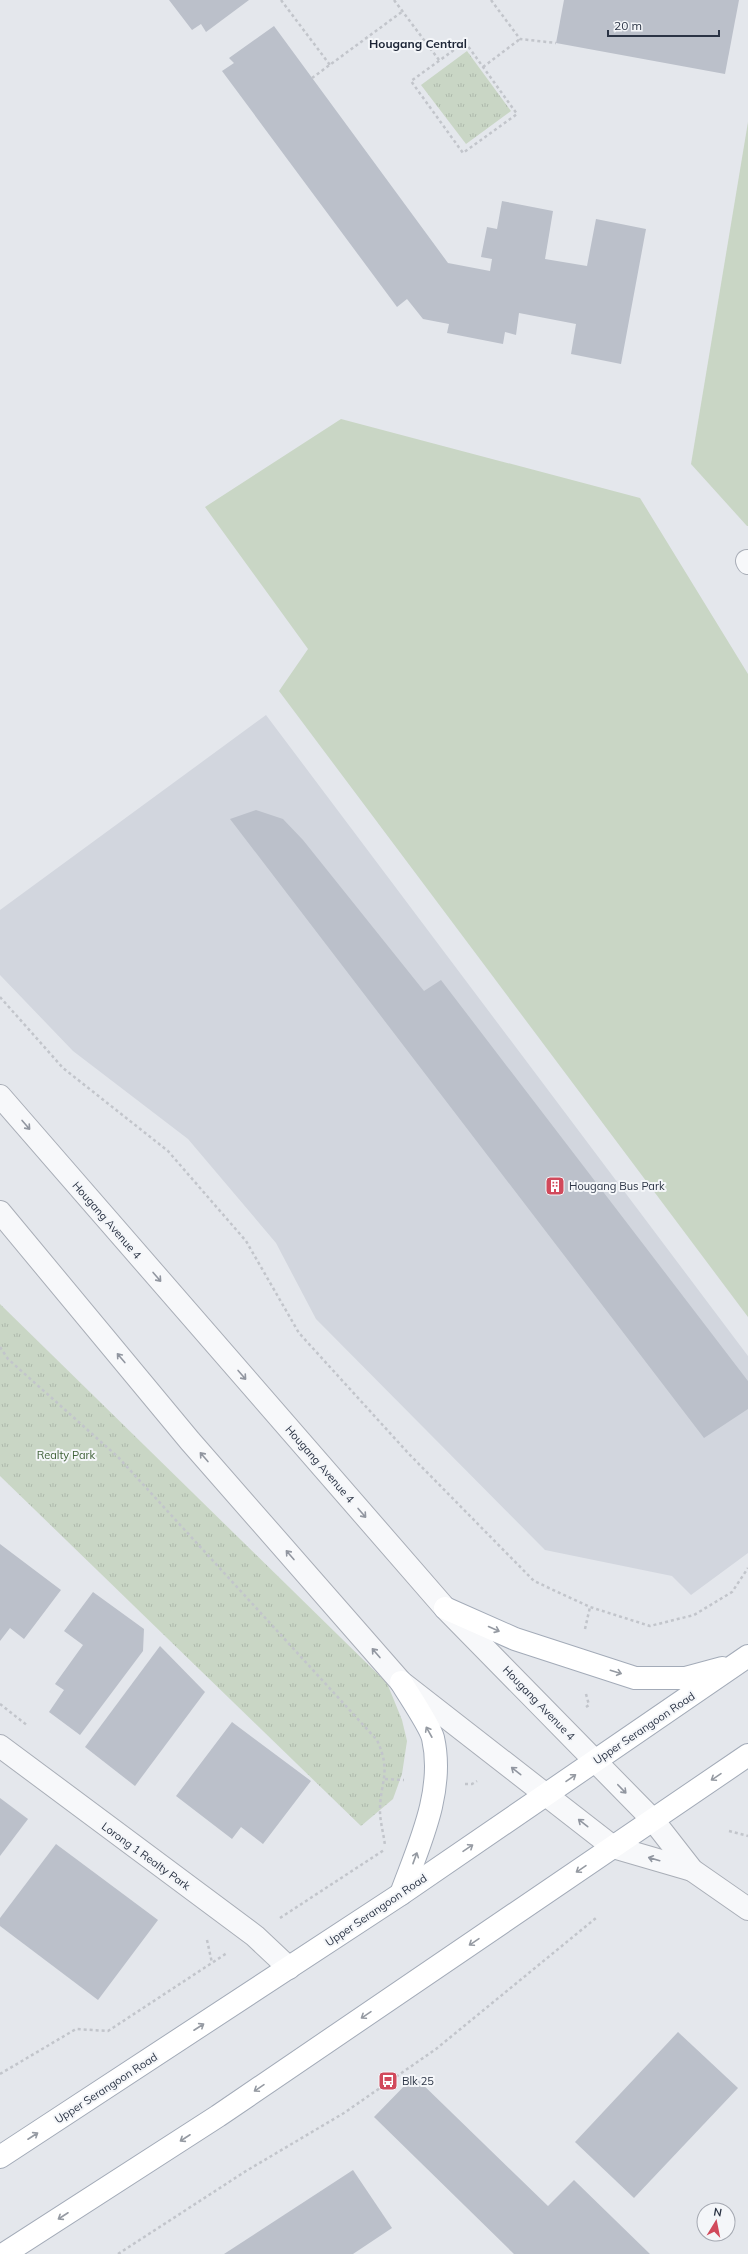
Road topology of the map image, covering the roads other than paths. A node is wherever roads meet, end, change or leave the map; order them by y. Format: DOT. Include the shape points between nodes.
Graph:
graph roads {
  1 [pos="0,1096"];
  2 [pos="0,1212"];
  3 [pos="445,1608"];
  4 [pos="742,1660"];
  5 [pos="401,1682"];
  6 [pos="0,1746"];
  7 [pos="748,1755"];
  8 [pos="595,1761"];
  9 [pos="547,1795"];
  10 [pos="653,1820"];
  11 [pos="613,1847"];
  12 [pos="692,1870"];
  13 [pos="401,1894"];
  14 [pos="748,1909"];
  15 [pos="289,1968"];
  16 [pos="0,2157"];
  17 [pos="4,2254"];
  1 -- 3 [label="street, Hougang Avenue 4, one-way"];
  5 -- 2 [label="street, one-way" via="190,1441"];
  3 -- 4 [label="main road, one-way" via="515,1639 635,1678 685,1678"];
  3 -- 8 [label="street, Hougang Avenue 4"];
  4 -- 8 [label="main road, Upper Serangoon Road"];
  9 -- 5 [label="street, one-way"];
  13 -- 5 [label="main road, one-way" via="428,1819 436,1781 433,1737"];
  6 -- 15 [label="street, Lorong 1 Realty Park" via="255,1936"];
  7 -- 10 [label="main road, one-way"];
  9 -- 8 [label="main road, Upper Serangoon Road, one-way"];
  8 -- 10 [label="street, Hougang Avenue 4, one-way"];
  11 -- 9 [label="street, one-way"];
  13 -- 9 [label="main road, Upper Serangoon Road, one-way"];
  10 -- 11 [label="main road"];
  10 -- 12 [label="street, Hougang Avenue 4"];
  12 -- 11 [label="street, one-way"];
  11 -- 17 [label="main road, one-way" via="218,2116"];
  12 -- 14 [label="street"];
  13 -- 15 [label="main road, Upper Serangoon Road"];
  16 -- 15 [label="main road, Upper Serangoon Road, one-way"];
}
